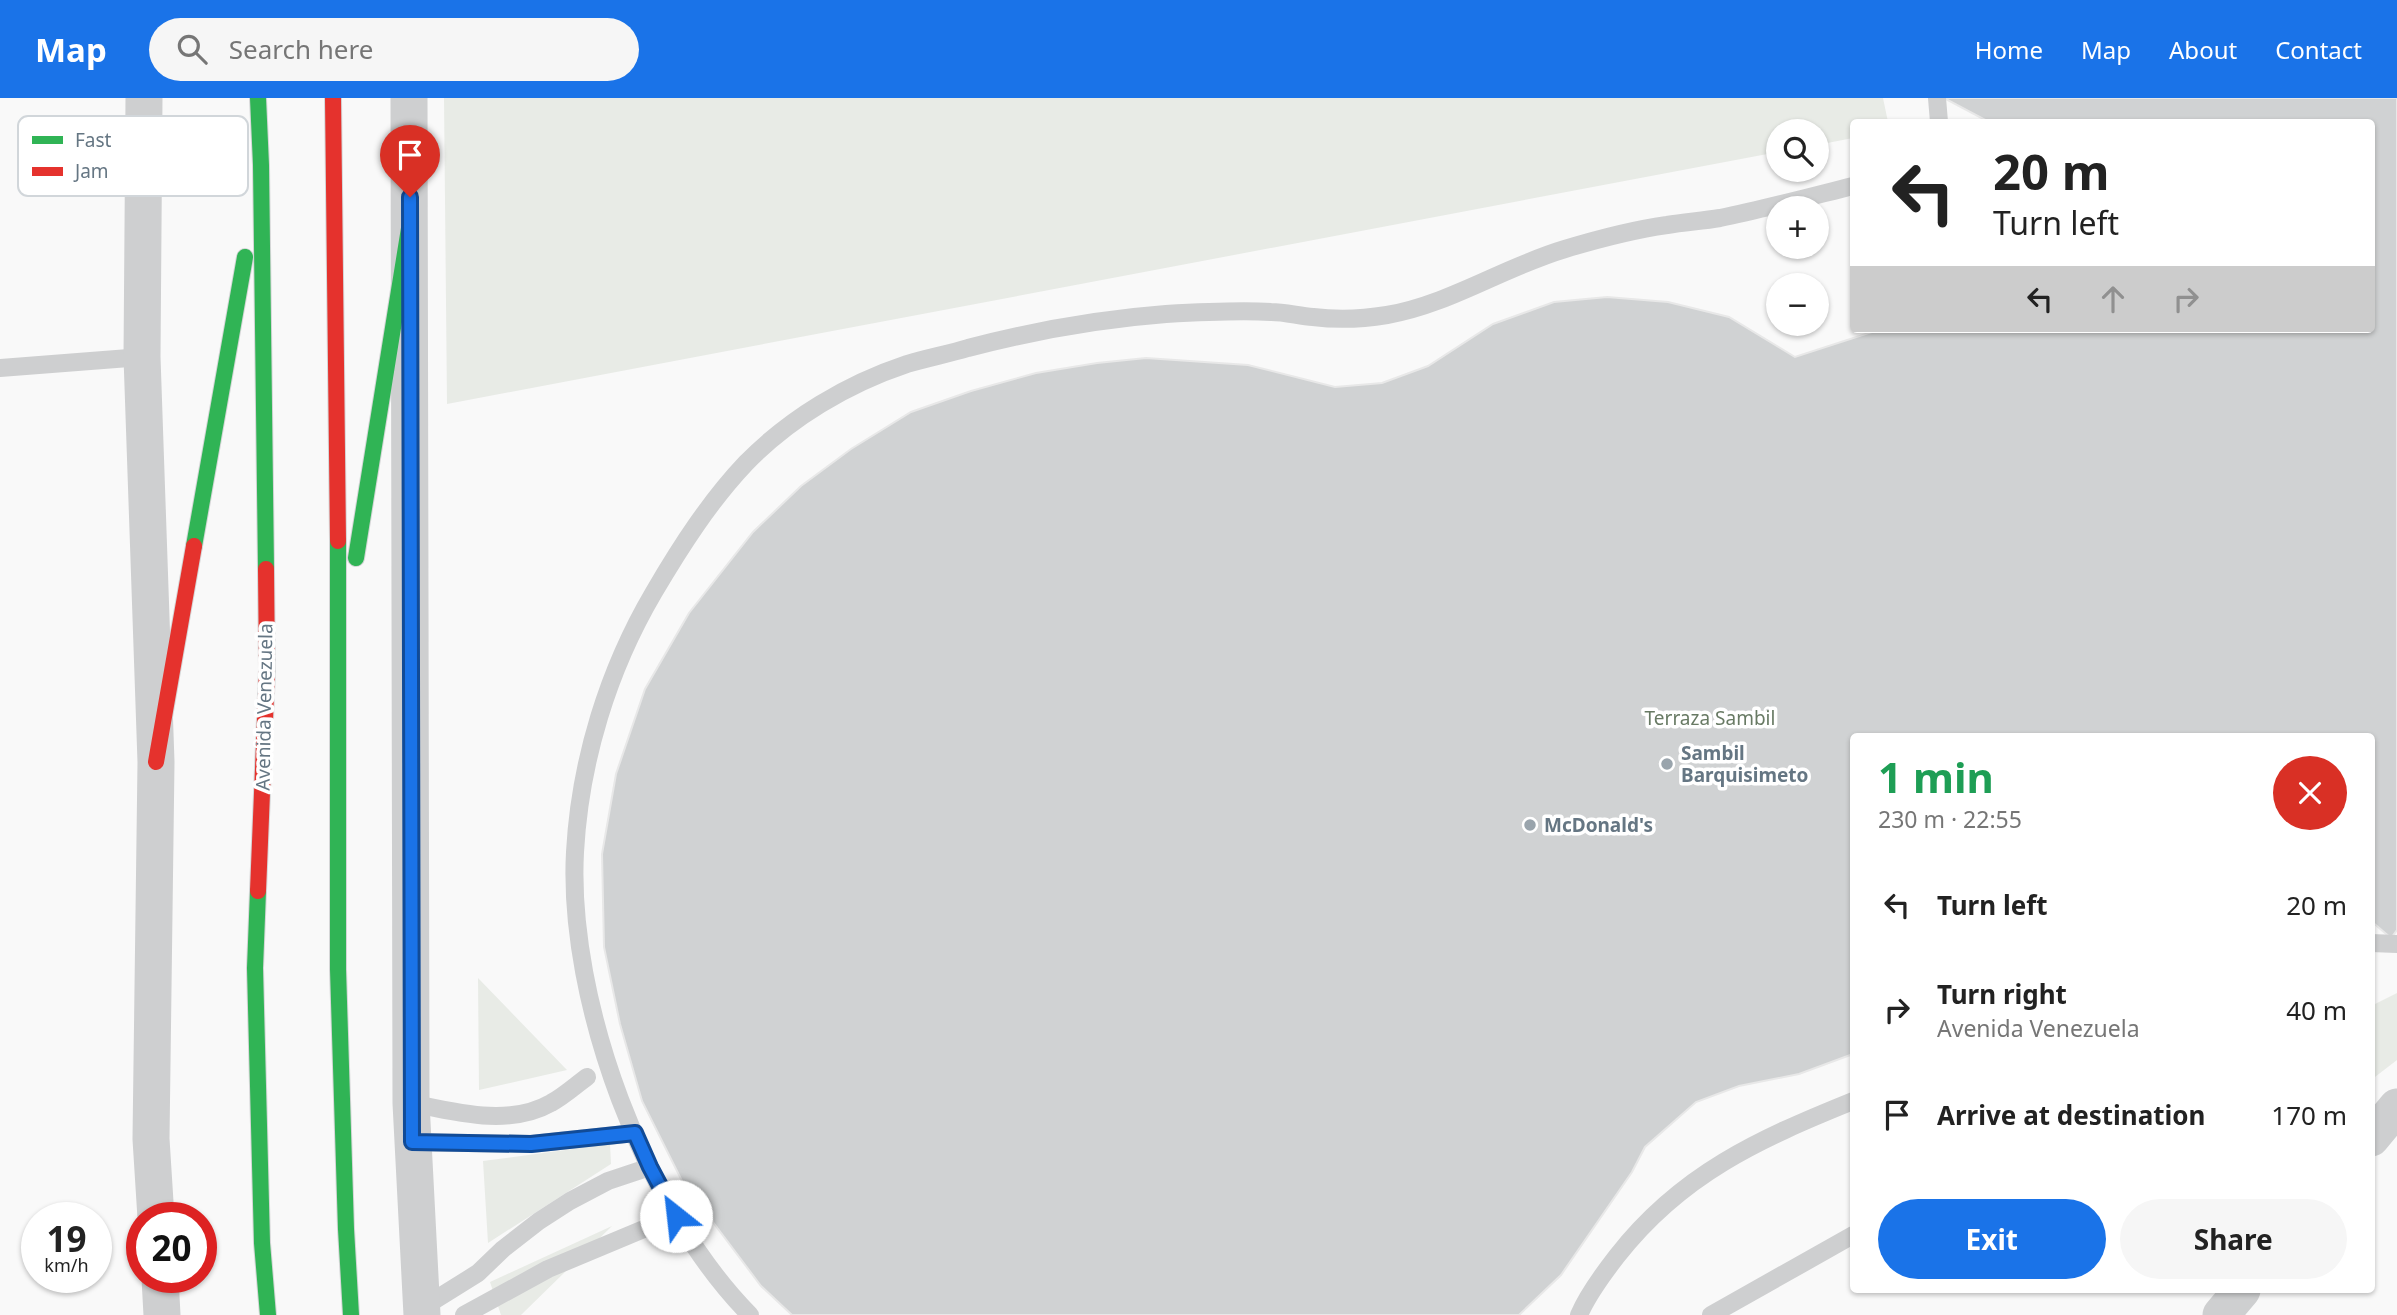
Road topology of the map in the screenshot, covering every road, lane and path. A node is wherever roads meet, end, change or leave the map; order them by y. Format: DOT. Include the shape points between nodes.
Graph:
graph roads {
  1 [pos="144,98"];
  2 [pos="258,98"];
  3 [pos="333,98"];
  4 [pos="409,98"];
  5 [pos="1937,98"];
  6 [pos="144,116"];
  7 [pos="1939,119"];
  8 [pos="261,165"];
  9 [pos="1850,187"];
  10 [pos="143,196"];
  11 [pos="410,222"];
  12 [pos="142,357"];
  13 [pos="0,368"];
  14 [pos="339,668"];
  15 [pos="156,761"];
  16 [pos="2375,943"];
  17 [pos="2397,944"];
  18 [pos="587,1077"];
  19 [pos="1850,1102"];
  20 [pos="411,1103"];
  21 [pos="2397,1107"];
  22 [pos="635,1133"];
  23 [pos="2375,1133"];
  24 [pos="412,1142"];
  25 [pos="650,1167"];
  26 [pos="155,1202"];
  27 [pos="651,1226"];
  28 [pos="1850,1237"];
  29 [pos="161,1293"];
  30 [pos="2239,1293"];
  31 [pos="422,1311"];
  32 [pos="162,1315"];
  33 [pos="268,1315"];
  34 [pos="351,1315"];
  35 [pos="464,1315"];
  36 [pos="750,1315"];
  37 [pos="1579,1315"];
  38 [pos="1711,1315"];
  39 [pos="2221,1315"];
  1 -- 6 [label="street"];
  2 -- 8 [label="street, Avenida Venezuela"];
  3 -- 14 [label="street"];
  4 -- 11 [label="street"];
  5 -- 7 [label="lane"];
  8 -- 15 [label="street"];
  8 -- 33 [label="street, Avenida Venezuela" via="267,670 255,968"];
  9 -- 22 [label="lane" via="1717,218 1609,236 1556,251 1436,302 1382,316 1347,319 1221,311 1165,314 1003,339 870,378 814,408 774,438 709,507 648,603 608,691 582,785 574,866 582,962 605,1055"];
  10 -- 12 [label="street"];
  11 -- 14 [label="street"];
  11 -- 20 [label="street"];
  12 -- 13 [label="lane"];
  12 -- 15 [label="street"];
  14 -- 34 [label="street" via="338,969"];
  15 -- 26 [label="street" via="151,1139"];
  16 -- 17 [label="lane"];
  18 -- 20 [label="lane" via="550,1104 516,1115 469,1115"];
  19 -- 37 [label="lane" via="1766,1138 1690,1184 1628,1242"];
  20 -- 24 [label="street"];
  21 -- 23 [label="street"];
  22 -- 24 [label="lane" via="531,1144"];
  22 -- 25 [label="lane"];
  24 -- 31 [label="street"];
  25 -- 31 [label="lane" via="608,1181 570,1201"];
  25 -- 36 [label="lane" via="690,1240"];
  27 -- 35 [label="lane" via="548,1269"];
  28 -- 38 [label="lane"];
  29 -- 32 [label="street"];
  30 -- 39 [label="street"];
}
